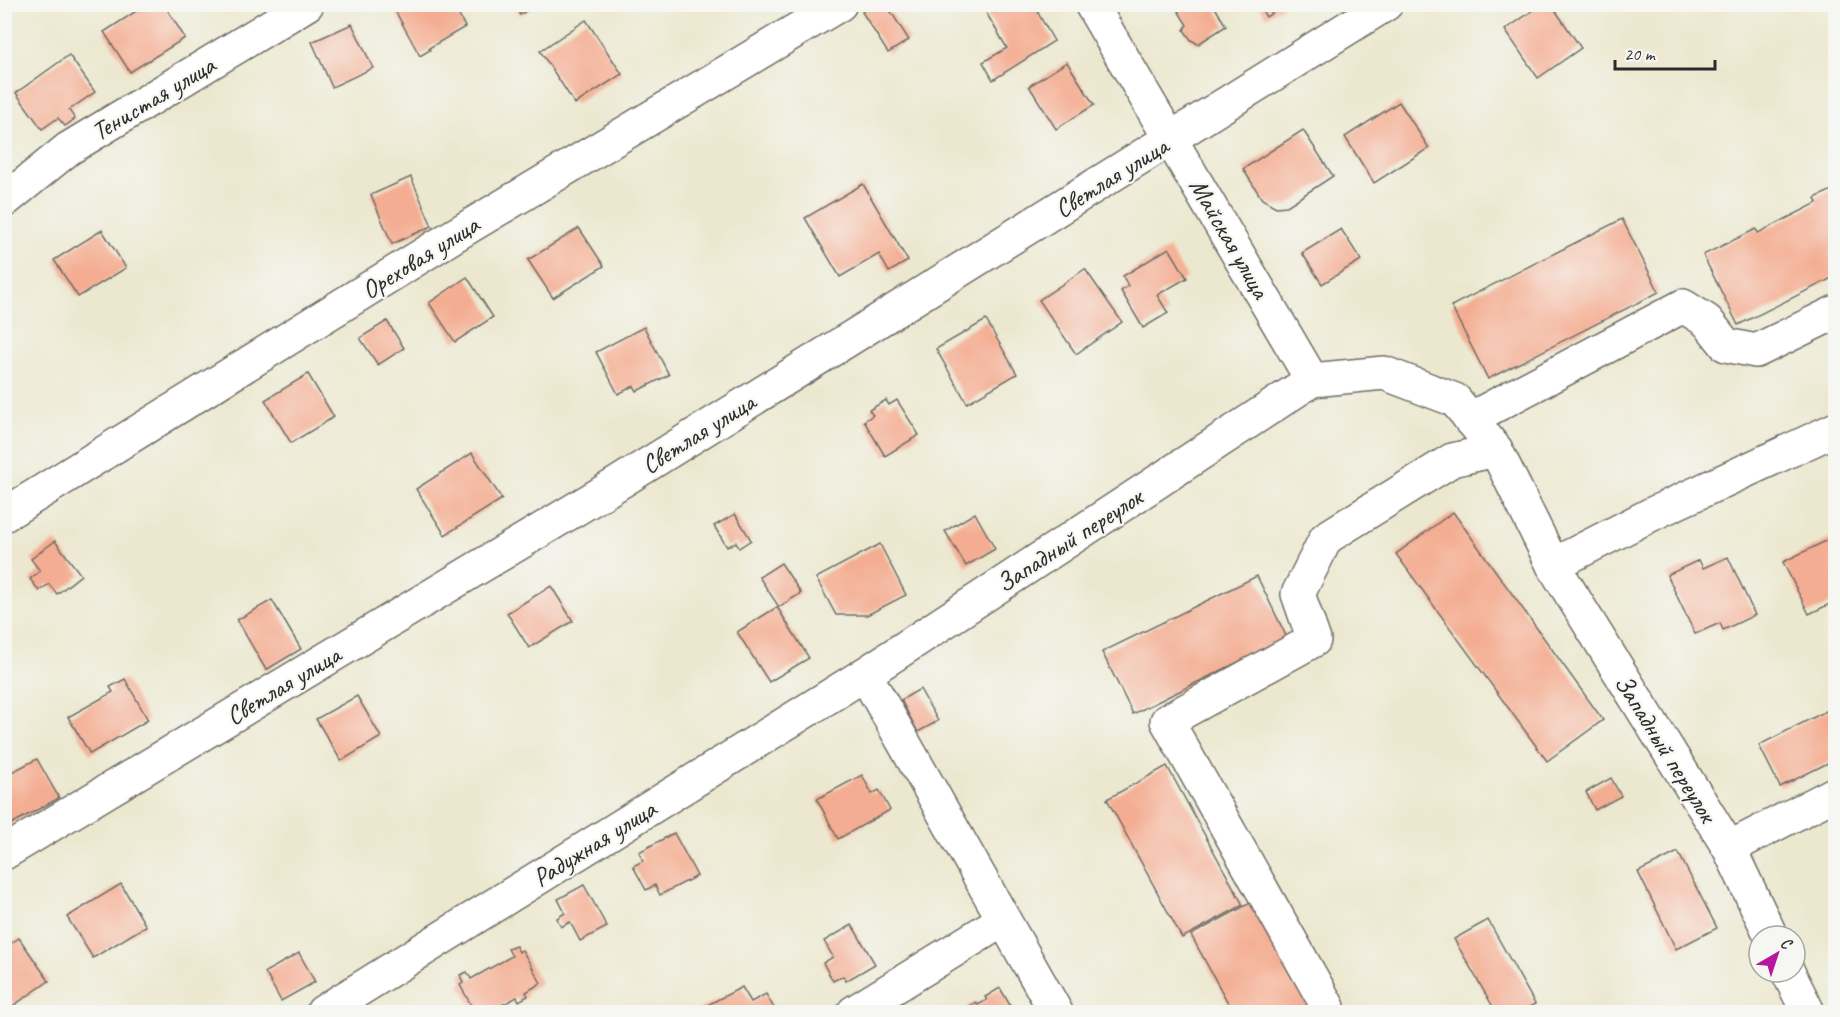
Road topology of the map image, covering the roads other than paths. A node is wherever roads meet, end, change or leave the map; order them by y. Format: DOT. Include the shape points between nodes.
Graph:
graph roads {
  1 [pos="307,4"];
  2 [pos="840,4"];
  3 [pos="1091,4"];
  4 [pos="1386,4"];
  5 [pos="1172,139"];
  6 [pos="4,201"];
  7 [pos="1836,312"];
  8 [pos="1312,380"];
  9 [pos="1470,419"];
  10 [pos="1836,429"];
  11 [pos="1496,450"];
  12 [pos="4,514"];
  13 [pos="1553,565"];
  14 [pos="865,674"];
  15 [pos="1836,793"];
  16 [pos="1729,848"];
  17 [pos="4,853"];
  18 [pos="1003,920"];
  19 [pos="1765,924"];
  20 [pos="1794,984"];
  21 [pos="1328,1007"];
  22 [pos="323,1012"];
  23 [pos="854,1012"];
  24 [pos="1056,1012"];
  25 [pos="1808,1012"];
  1 -- 6 [label="street, Тенистая улица" via="68,149"];
  2 -- 12 [label="street, Ореховая улица" via="455,235"];
  3 -- 5 [label="street, Майская улица"];
  4 -- 5 [label="street, Светлая улица"];
  5 -- 8 [label="street, Майская улица"];
  5 -- 17 [label="street, Светлая улица" via="599,495"];
  7 -- 9 [label="street" via="1756,351 1726,345 1707,321 1683,306"];
  8 -- 9 [label="street, Западный переулок" via="1384,373 1455,400"];
  8 -- 14 [label="street, Западный переулок"];
  9 -- 11 [label="street, Западный переулок"];
  10 -- 13 [label="street" via="1654,513"];
  11 -- 13 [label="street, Западный переулок"];
  11 -- 21 [label="street" via="1452,460 1326,538 1298,594 1314,640 1167,721"];
  13 -- 16 [label="street, Западный переулок"];
  14 -- 18 [label="street"];
  14 -- 22 [label="street, Радужная улица"];
  15 -- 16 [label="street"];
  16 -- 19 [label="street, Западный переулок"];
  18 -- 23 [label="street"];
  18 -- 24 [label="street"];
  20 -- 25 [label="street"];
}
